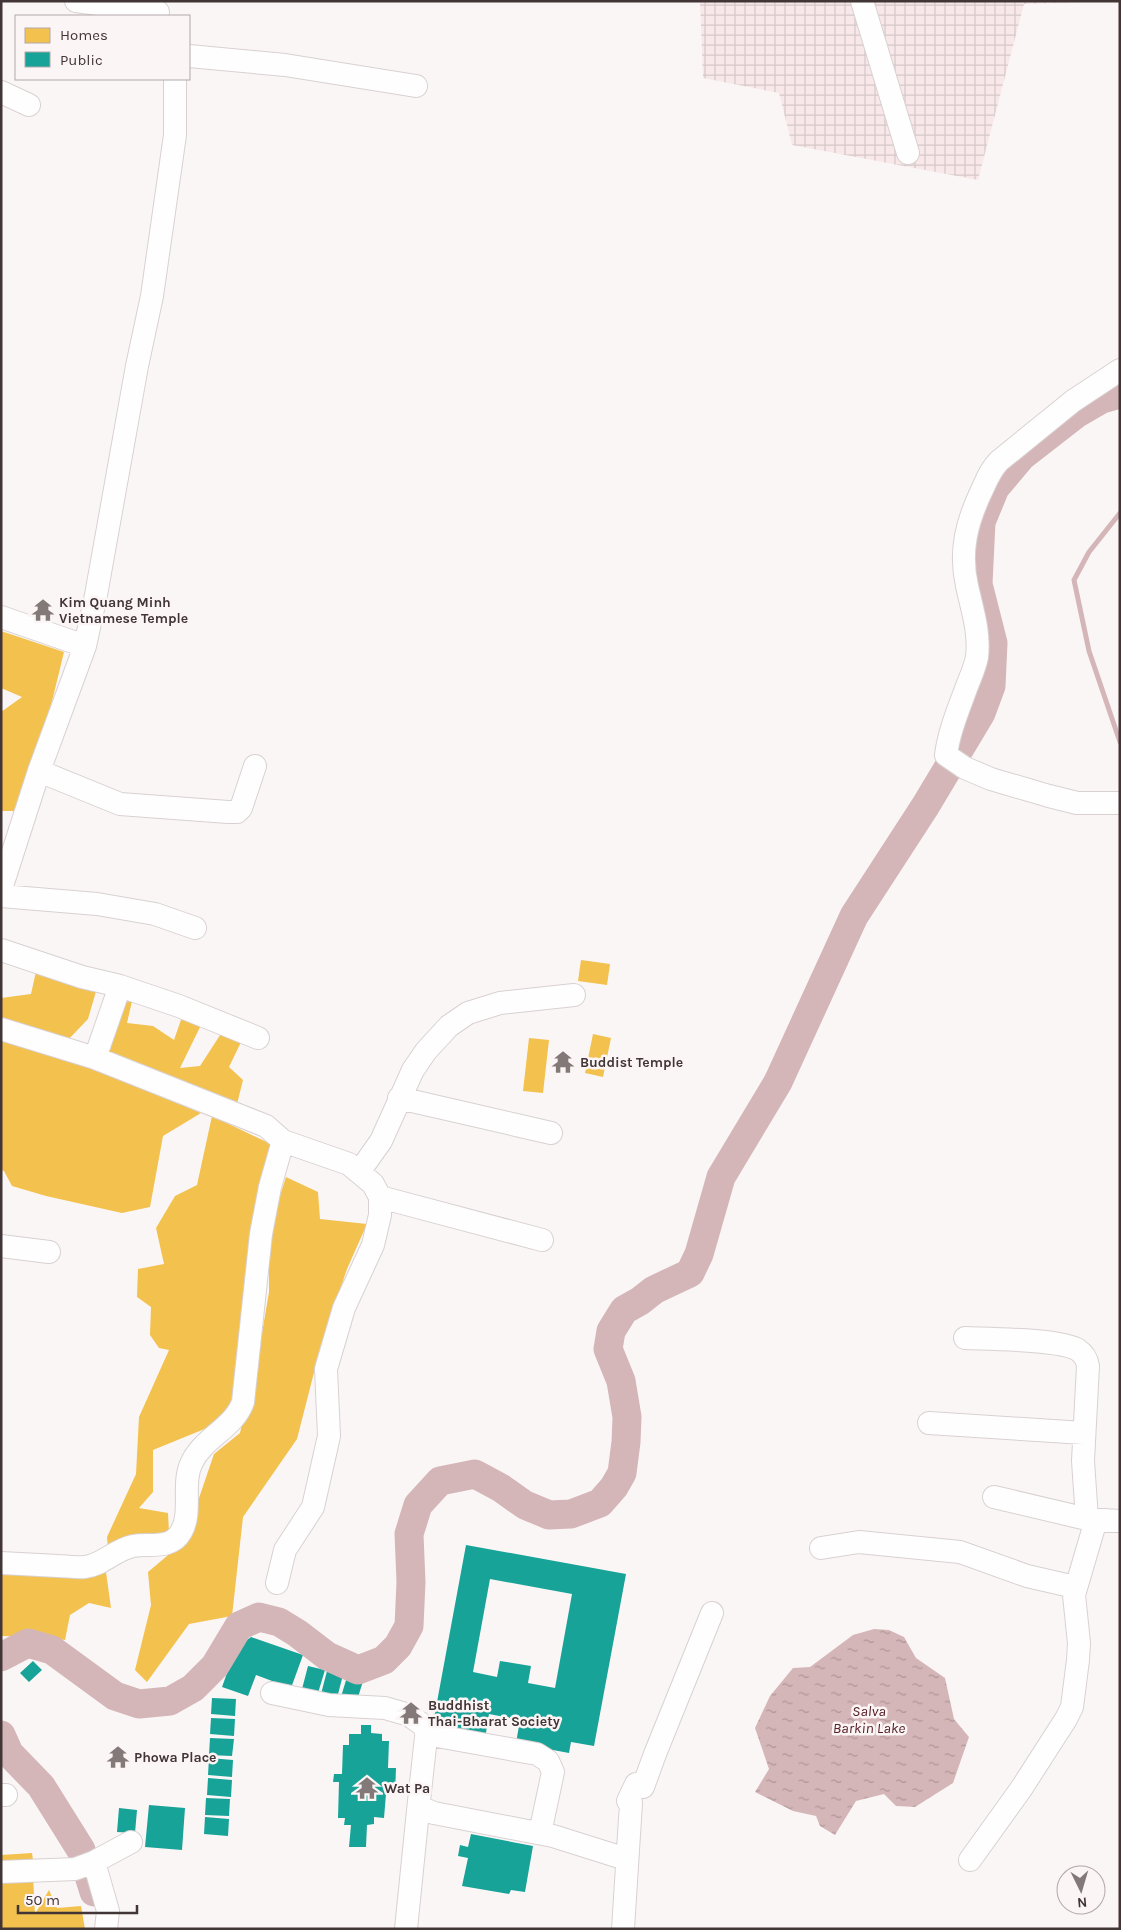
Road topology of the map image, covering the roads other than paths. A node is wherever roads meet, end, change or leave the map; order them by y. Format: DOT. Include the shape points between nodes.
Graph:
graph roads {
  1 [pos="76,1"];
  2 [pos="862,1"];
  3 [pos="158,10"];
  4 [pos="190,56"];
  5 [pos="176,80"];
  6 [pos="416,86"];
  7 [pos="1,92"];
  8 [pos="28,105"];
  9 [pos="908,153"];
  10 [pos="1120,370"];
  11 [pos="1,617"];
  12 [pos="85,646"];
  13 [pos="255,766"];
  14 [pos="39,771"];
  15 [pos="1120,803"];
  16 [pos="6,856"];
  17 [pos="1,889"];
  18 [pos="1,896"];
  19 [pos="195,928"];
  20 [pos="1,950"];
  21 [pos="120,986"];
  22 [pos="574,995"];
  23 [pos="1,1029"];
  24 [pos="258,1038"];
  25 [pos="94,1058"];
  26 [pos="399,1098"];
  27 [pos="551,1133"];
  28 [pos="283,1141"];
  29 [pos="359,1172"];
  30 [pos="380,1197"];
  31 [pos="542,1240"];
  32 [pos="1,1246"];
  33 [pos="49,1252"];
  34 [pos="965,1338"];
  35 [pos="928,1424"];
  36 [pos="1084,1433"];
  37 [pos="994,1497"];
  38 [pos="1092,1520"];
  39 [pos="1120,1521"];
  40 [pos="821,1548"];
  41 [pos="1,1563"];
  42 [pos="277,1583"];
  43 [pos="1075,1587"];
  44 [pos="712,1613"];
  45 [pos="272,1692"];
  46 [pos="426,1734"];
  47 [pos="419,1800"];
  48 [pos="540,1834"];
  49 [pos="131,1842"];
  50 [pos="626,1859"];
  51 [pos="970,1860"];
  52 [pos="84,1865"];
  53 [pos="1,1872"];
  54 [pos="106,1929"];
  55 [pos="406,1929"];
  56 [pos="623,1929"];
  1 -- 3 [label="street"];
  2 -- 9 [label="street"];
  4 -- 6 [label="street" via="285,65"];
  5 -- 12 [label="street" via="175,135 152,296"];
  7 -- 8 [label="street"];
  10 -- 15 [label="street" via="1073,400 999,460 978,499 966,533 964,557 966,584 976,621 977,656 946,755 965,768 991,779 1069,801"];
  11 -- 12 [label="street"];
  12 -- 14 [label="street"];
  13 -- 14 [label="street" via="237,812 120,804"];
  14 -- 16 [label="street"];
  16 -- 17 [label="street"];
  18 -- 19 [label="street" via="97,904 154,914"];
  20 -- 21 [label="street"];
  21 -- 24 [label="street"];
  21 -- 25 [label="street"];
  22 -- 26 [label="street" via="500,1003 468,1013 449,1026 426,1051 412,1070"];
  23 -- 25 [label="street"];
  25 -- 28 [label="street" via="266,1126"];
  26 -- 27 [label="street"];
  26 -- 29 [label="street" via="381,1141"];
  28 -- 29 [label="street" via="349,1164"];
  28 -- 41 [label="street" via="262,1227 243,1402 239,1412 192,1460 186,1523 180,1534 160,1545 118,1550 102,1562 85,1567"];
  29 -- 30 [label="street" via="373,1184"];
  30 -- 31 [label="street"];
  30 -- 42 [label="street" via="380,1215 373,1245 344,1308 326,1369 329,1436 313,1507 285,1550"];
  32 -- 33 [label="street"];
  34 -- 36 [label="street" via="1049,1343 1078,1351 1088,1366"];
  35 -- 36 [label="street"];
  36 -- 38 [label="street" via="1083,1461"];
  37 -- 38 [label="street"];
  38 -- 39 [label="street"];
  38 -- 43 [label="street"];
  40 -- 43 [label="street" via="859,1542 960,1552 1027,1576"];
  43 -- 51 [label="street" via="1079,1643 1072,1707 1021,1789"];
  44 -- 50 [label="street" via="643,1787 636,1784 628,1801 632,1803"];
  45 -- 46 [label="street" via="329,1706 385,1708 409,1715 427,1728"];
  46 -- 47 [label="street"];
  46 -- 48 [label="street" via="537,1754 548,1761 553,1772"];
  47 -- 48 [label="street" via="422,1808 434,1814"];
  47 -- 55 [label="street"];
  48 -- 50 [label="street"];
  49 -- 52 [label="street"];
  50 -- 56 [label="street"];
  52 -- 53 [label="street"];
  52 -- 54 [label="street" via="108,1910"];
}
